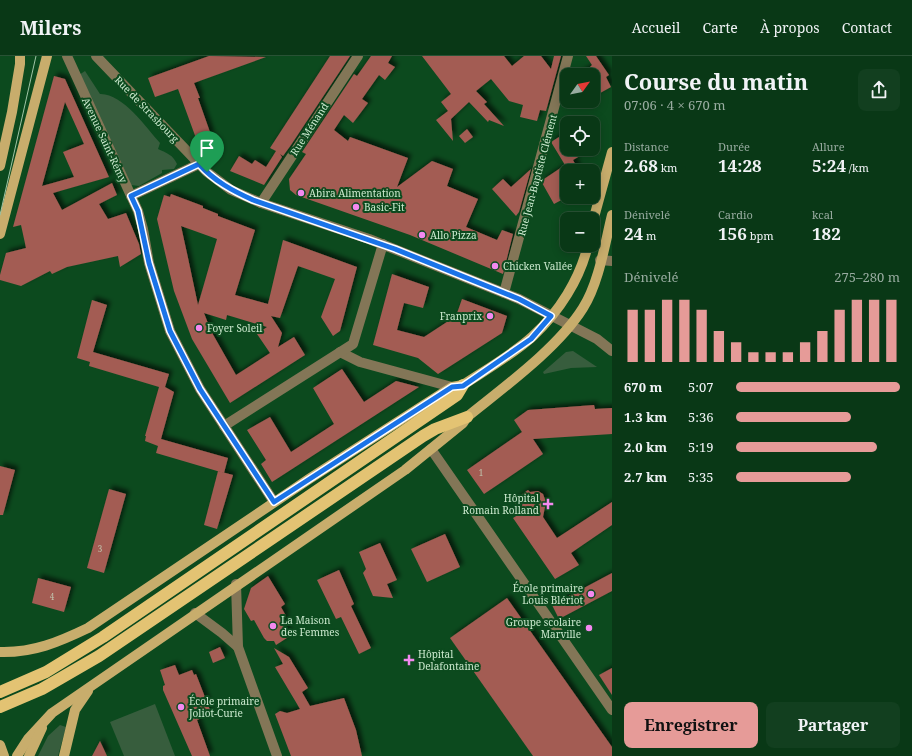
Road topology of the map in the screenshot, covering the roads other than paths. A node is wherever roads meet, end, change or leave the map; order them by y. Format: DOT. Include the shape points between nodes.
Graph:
graph roads {
  1 [pos="20,56"];
  2 [pos="47,56"];
  3 [pos="67,56"];
  4 [pos="96,56"];
  5 [pos="358,56"];
  6 [pos="568,56"];
  7 [pos="612,152"];
  8 [pos="199,164"];
  9 [pos="0,166"];
  10 [pos="131,196"];
  11 [pos="261,203"];
  12 [pos="595,212"];
  13 [pos="612,215"];
  14 [pos="0,234"];
  15 [pos="383,244"];
  16 [pos="586,252"];
  17 [pos="600,260"];
  18 [pos="612,262"];
  19 [pos="504,293"];
  20 [pos="551,316"];
  21 [pos="570,325"];
  22 [pos="612,351"];
  23 [pos="340,352"];
  24 [pos="457,386"];
  25 [pos="467,417"];
  26 [pos="224,426"];
  27 [pos="431,449"];
  28 [pos="274,502"];
  29 [pos="236,584"];
  30 [pos="195,613"];
  31 [pos="238,647"];
  32 [pos="0,652"];
  33 [pos="104,676"];
  34 [pos="0,692"];
  35 [pos="1,706"];
  36 [pos="612,710"];
  37 [pos="52,713"];
  38 [pos="0,745"];
  39 [pos="4,756"];
  40 [pos="17,756"];
  41 [pos="29,756"];
  42 [pos="64,756"];
  43 [pos="277,756"];
  1 -- 9 [label="main road" via="12,112"];
  2 -- 14 [label="main road"];
  3 -- 10 [label="street, Avenue Saint-Rémy"];
  4 -- 8 [label="street, Rue de Strasbourg"];
  5 -- 11 [label="street, Rue Ménand"];
  6 -- 19 [label="street, Rue Jean-Baptiste Clément"];
  7 -- 12 [label="main road"];
  8 -- 10 [label="street"];
  8 -- 11 [label="street, Rue de Strasbourg" via="231,190"];
  10 -- 26 [label="street, Avenue Saint-Rémy" via="141,223 149,263 170,331 200,389"];
  11 -- 15 [label="street, Rue de Strasbourg"];
  13 -- 17 [label="main road"];
  15 -- 19 [label="street, Rue de Strasbourg"];
  15 -- 23 [label="street" via="353,344"];
  16 -- 20 [label="main road" via="576,279"];
  17 -- 18 [label="street"];
  17 -- 21 [label="main road" via="583,308"];
  19 -- 20 [label="street, Rue de Strasbourg"];
  20 -- 21 [label="street, Rue de Strasbourg"];
  20 -- 24 [label="main road" via="531,339"];
  21 -- 22 [label="street, Rue de Strasbourg" via="597,339"];
  21 -- 25 [label="main road" via="519,374"];
  23 -- 24 [label="street" via="360,362"];
  23 -- 26 [label="street"];
  24 -- 28 [label="main road"];
  24 -- 34 [label="highway" via="457,395 103,637 46,672"];
  25 -- 27 [label="main road"];
  25 -- 35 [label="highway" via="434,429 423,436 99,656 42,689"];
  26 -- 28 [label="street, Avenue Saint-Rémy"];
  27 -- 29 [label="main road"];
  27 -- 36 [label="street"];
  28 -- 32 [label="main road" via="88,628 40,648 14,653"];
  29 -- 30 [label="main road"];
  29 -- 31 [label="street"];
  30 -- 31 [label="street"];
  30 -- 33 [label="main road"];
  31 -- 43 [label="street"];
  33 -- 37 [label="main road"];
  33 -- 42 [label="main road" via="75,710"];
  37 -- 40 [label="main road" via="28,738"];
  37 -- 41 [label="main road"];
  38 -- 39 [label="main road"];
}
